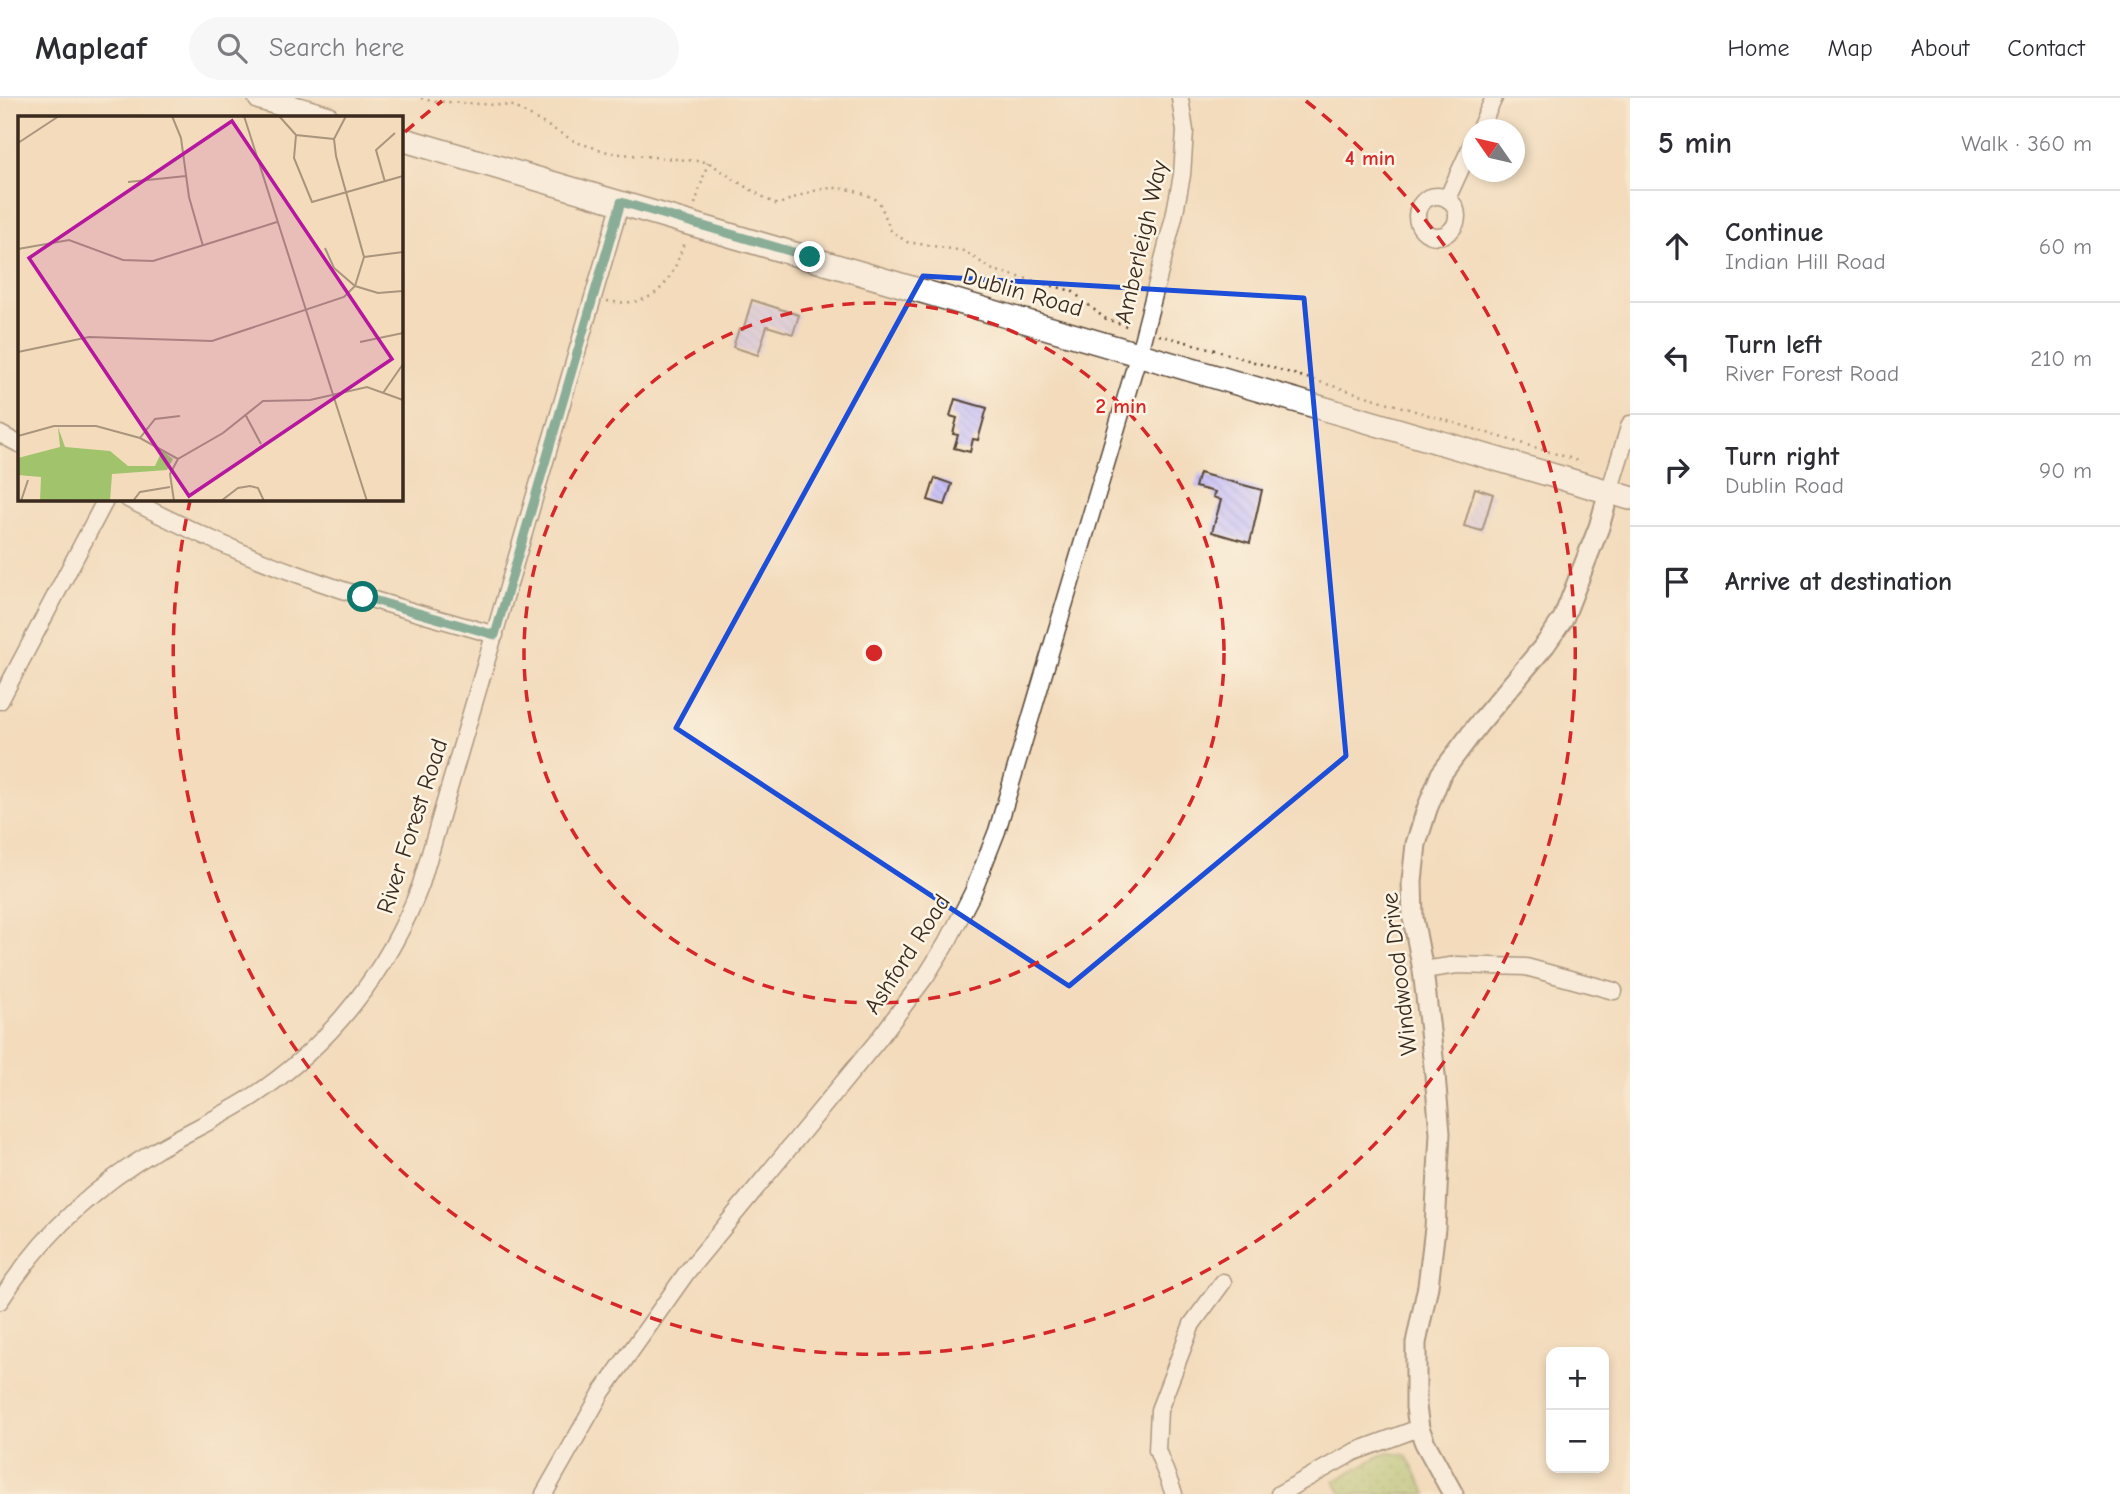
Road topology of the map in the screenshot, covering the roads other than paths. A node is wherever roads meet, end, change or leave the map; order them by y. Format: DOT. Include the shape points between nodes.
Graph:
graph roads {
  1 [pos="260,98"];
  2 [pos="1180,98"];
  3 [pos="1494,98"];
  4 [pos="323,116"];
  5 [pos="1484,119"];
  6 [pos="402,139"];
  7 [pos="1462,166"];
  8 [pos="1447,199"];
  9 [pos="621,202"];
  10 [pos="1142,343"];
  11 [pos="1630,424"];
  12 [pos="0,435"];
  13 [pos="18,444"];
  14 [pos="1619,495"];
  15 [pos="105,500"];
  16 [pos="130,500"];
  17 [pos="495,635"];
  18 [pos="0,701"];
  19 [pos="1423,970"];
  20 [pos="1614,991"];
  21 [pos="1223,1282"];
  22 [pos="0,1301"];
  23 [pos="1419,1428"];
  24 [pos="544,1494"];
  25 [pos="1174,1494"];
  26 [pos="1279,1494"];
  27 [pos="1453,1494"];
  1 -- 4 [label="main road"];
  2 -- 10 [label="street, Amberleigh Way" via="1185,131 1182,174"];
  3 -- 5 [label="street"];
  6 -- 9 [label="main road, Dublin Road"];
  7 -- 8 [label="street"];
  9 -- 10 [label="main road, Dublin Road"];
  9 -- 17 [label="street, River Forest Road"];
  10 -- 14 [label="main road, Dublin Road"];
  10 -- 24 [label="street, Ashford Road" via="997,831 949,939 878,1040 687,1272 602,1392"];
  11 -- 14 [label="street"];
  12 -- 13 [label="street"];
  14 -- 19 [label="street, Windwood Drive" via="1599,527 1563,619 1441,774 1416,844 1412,881 1413,918"];
  15 -- 18 [label="street"];
  16 -- 17 [label="street" via="200,535 299,575"];
  17 -- 22 [label="street, River Forest Road" via="421,884 408,918 368,985 324,1038 285,1073 134,1164 88,1198 42,1244"];
  19 -- 20 [label="street" via="1457,965 1526,967"];
  19 -- 23 [label="street, Windwood Drive" via="1440,1133 1435,1228 1414,1371"];
  21 -- 25 [label="street" via="1192,1324 1159,1410 1157,1450"];
  23 -- 26 [label="street" via="1354,1452"];
  23 -- 27 [label="street, Windwood Drive"];
}
